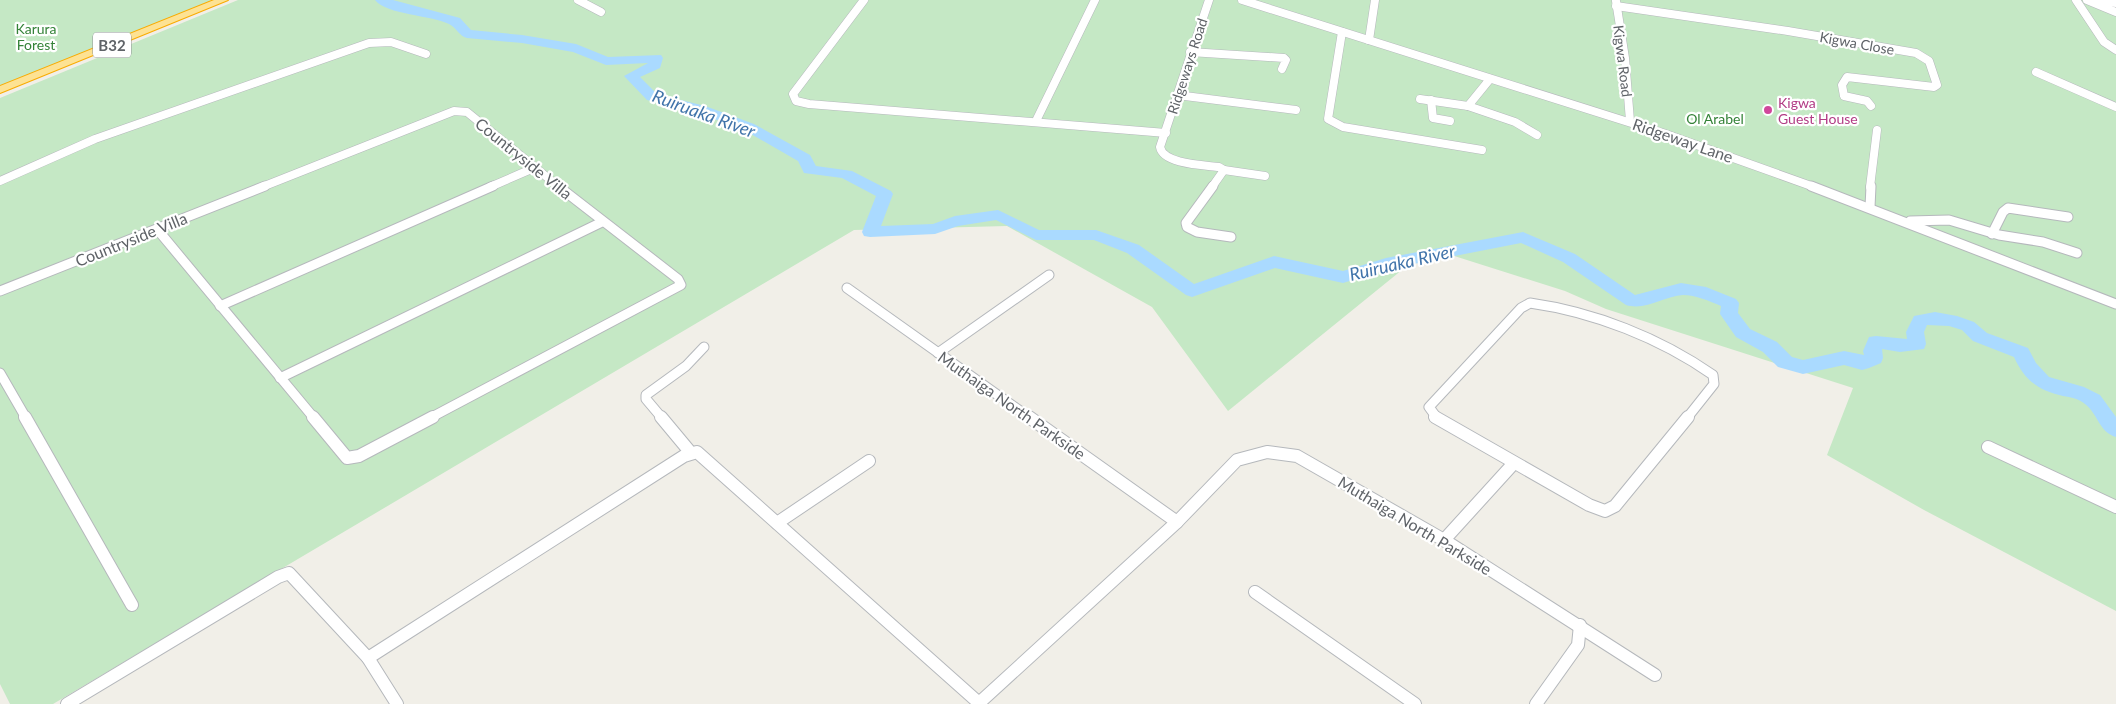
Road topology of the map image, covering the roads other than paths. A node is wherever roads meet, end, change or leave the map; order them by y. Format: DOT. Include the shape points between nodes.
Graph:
graph roads {
  1 [pos="224,0"];
  2 [pos="578,0"];
  3 [pos="864,0"];
  4 [pos="1095,0"];
  5 [pos="1209,0"];
  6 [pos="1242,0"];
  7 [pos="1375,0"];
  8 [pos="2076,0"];
  9 [pos="2087,0"];
  10 [pos="2100,0"];
  11 [pos="1616,3"];
  12 [pos="2116,4"];
  13 [pos="601,12"];
  14 [pos="2116,12"];
  15 [pos="1342,32"];
  16 [pos="1369,40"];
  17 [pos="2115,51"];
  18 [pos="1190,52"];
  19 [pos="426,54"];
  20 [pos="1282,68"];
  21 [pos="2036,72"];
  22 [pos="1490,78"];
  23 [pos="0,90"];
  24 [pos="1177,95"];
  25 [pos="1420,99"];
  26 [pos="1431,100"];
  27 [pos="1468,106"];
  28 [pos="1871,106"];
  29 [pos="2116,107"];
  30 [pos="1296,110"];
  31 [pos="1036,121"];
  32 [pos="1450,121"];
  33 [pos="1630,121"];
  34 [pos="1877,130"];
  35 [pos="1166,133"];
  36 [pos="1537,135"];
  37 [pos="1482,150"];
  38 [pos="536,167"];
  39 [pos="1224,170"];
  40 [pos="1265,176"];
  41 [pos="0,181"];
  42 [pos="1870,207"];
  43 [pos="2068,217"];
  44 [pos="602,222"];
  45 [pos="1907,222"];
  46 [pos="157,229"];
  47 [pos="1992,234"];
  48 [pos="1231,237"];
  49 [pos="2077,253"];
  50 [pos="1050,275"];
  51 [pos="846,288"];
  52 [pos="0,291"];
  53 [pos="2116,304"];
  54 [pos="220,306"];
  55 [pos="704,347"];
  56 [pos="938,354"];
  57 [pos="0,373"];
  58 [pos="280,378"];
  59 [pos="1988,447"];
  60 [pos="694,452"];
  61 [pos="869,461"];
  62 [pos="1514,463"];
  63 [pos="2116,507"];
  64 [pos="1177,522"];
  65 [pos="777,523"];
  66 [pos="1444,540"];
  67 [pos="1255,592"];
  68 [pos="132,605"];
  69 [pos="1580,625"];
  70 [pos="368,658"];
  71 [pos="1655,675"];
  72 [pos="84,700"];
  73 [pos="978,703"];
  74 [pos="67,704"];
  75 [pos="397,704"];
  76 [pos="1415,704"];
  77 [pos="1536,704"];
  1 -- 23 [label="highway, B32"];
  2 -- 13 [label="street"];
  3 -- 31 [label="street" via="793,94 796,101"];
  4 -- 31 [label="street"];
  5 -- 18 [label="street, Ridgeways Road"];
  6 -- 15 [label="street, Ridgeway Lane"];
  7 -- 16 [label="street"];
  8 -- 17 [label="street" via="2104,42"];
  9 -- 14 [label="street"];
  10 -- 12 [label="street"];
  11 -- 28 [label="street, Kigwa Close" via="1916,53 1929,60 1937,85 1934,87 1847,77 1842,85 1844,96 1867,101"];
  11 -- 33 [label="street, Kigwa Road"];
  15 -- 16 [label="street, Ridgeway Lane"];
  15 -- 37 [label="street" via="1328,119 1332,123"];
  16 -- 22 [label="street, Ridgeway Lane"];
  18 -- 20 [label="street" via="1284,58"];
  18 -- 24 [label="street, Ridgeways Road"];
  19 -- 41 [label="street" via="392,42 369,43 95,139"];
  21 -- 29 [label="street"];
  22 -- 27 [label="street"];
  22 -- 33 [label="street, Ridgeway Lane"];
  24 -- 30 [label="street"];
  24 -- 35 [label="street, Ridgeways Road"];
  25 -- 26 [label="street"];
  26 -- 27 [label="street"];
  26 -- 32 [label="street" via="1433,118"];
  27 -- 36 [label="street" via="1525,126"];
  31 -- 35 [label="street"];
  33 -- 42 [label="street, Ridgeway Lane"];
  34 -- 42 [label="street"];
  35 -- 39 [label="street, Ridgeways Road" via="1160,147 1161,153 1168,158"];
  38 -- 44 [label="street, Countryside Villa"];
  38 -- 46 [label="street, Countryside Villa" via="467,112 458,110"];
  38 -- 54 [label="street"];
  39 -- 40 [label="street"];
  39 -- 48 [label="street" via="1186,223 1197,232"];
  42 -- 45 [label="street, Ridgeway Lane"];
  43 -- 47 [label="street" via="2008,208"];
  44 -- 58 [label="street"];
  44 -- 58 [label="street, Countryside Villa" via="681,284 351,458 345,456"];
  45 -- 47 [label="street" via="1943,220"];
  45 -- 53 [label="street, Ridgeway Lane"];
  46 -- 52 [label="street, Countryside Villa"];
  46 -- 54 [label="street"];
  47 -- 49 [label="street" via="2043,242"];
  50 -- 56 [label="street"];
  51 -- 56 [label="street, Muthaiga North Parkside"];
  54 -- 58 [label="street"];
  55 -- 60 [label="street, Muthaiga North Parkside" via="686,366 646,395 646,399"];
  56 -- 64 [label="street, Muthaiga North Parkside"];
  57 -- 68 [label="street"];
  59 -- 63 [label="street"];
  60 -- 65 [label="street, Muthaiga North Parkside"];
  60 -- 70 [label="street"];
  61 -- 65 [label="street"];
  62 -- 62 [label="street" via="1441,422 1429,407 1521,308 1530,303 1566,309 1658,344 1703,367 1713,376 1714,384 1653,461 1615,506 1605,511"];
  62 -- 66 [label="street"];
  64 -- 66 [label="street, Muthaiga North Parkside" via="1237,460 1271,451 1297,456"];
  64 -- 73 [label="street, Muthaiga North Parkside"];
  65 -- 73 [label="street, Muthaiga North Parkside"];
  66 -- 69 [label="street, Muthaiga North Parkside"];
  67 -- 76 [label="street"];
  69 -- 71 [label="street, Muthaiga North Parkside"];
  69 -- 77 [label="street" via="1578,646"];
  70 -- 72 [label="street" via="289,574 278,577"];
  70 -- 75 [label="street"];
  72 -- 74 [label="street"];
}
